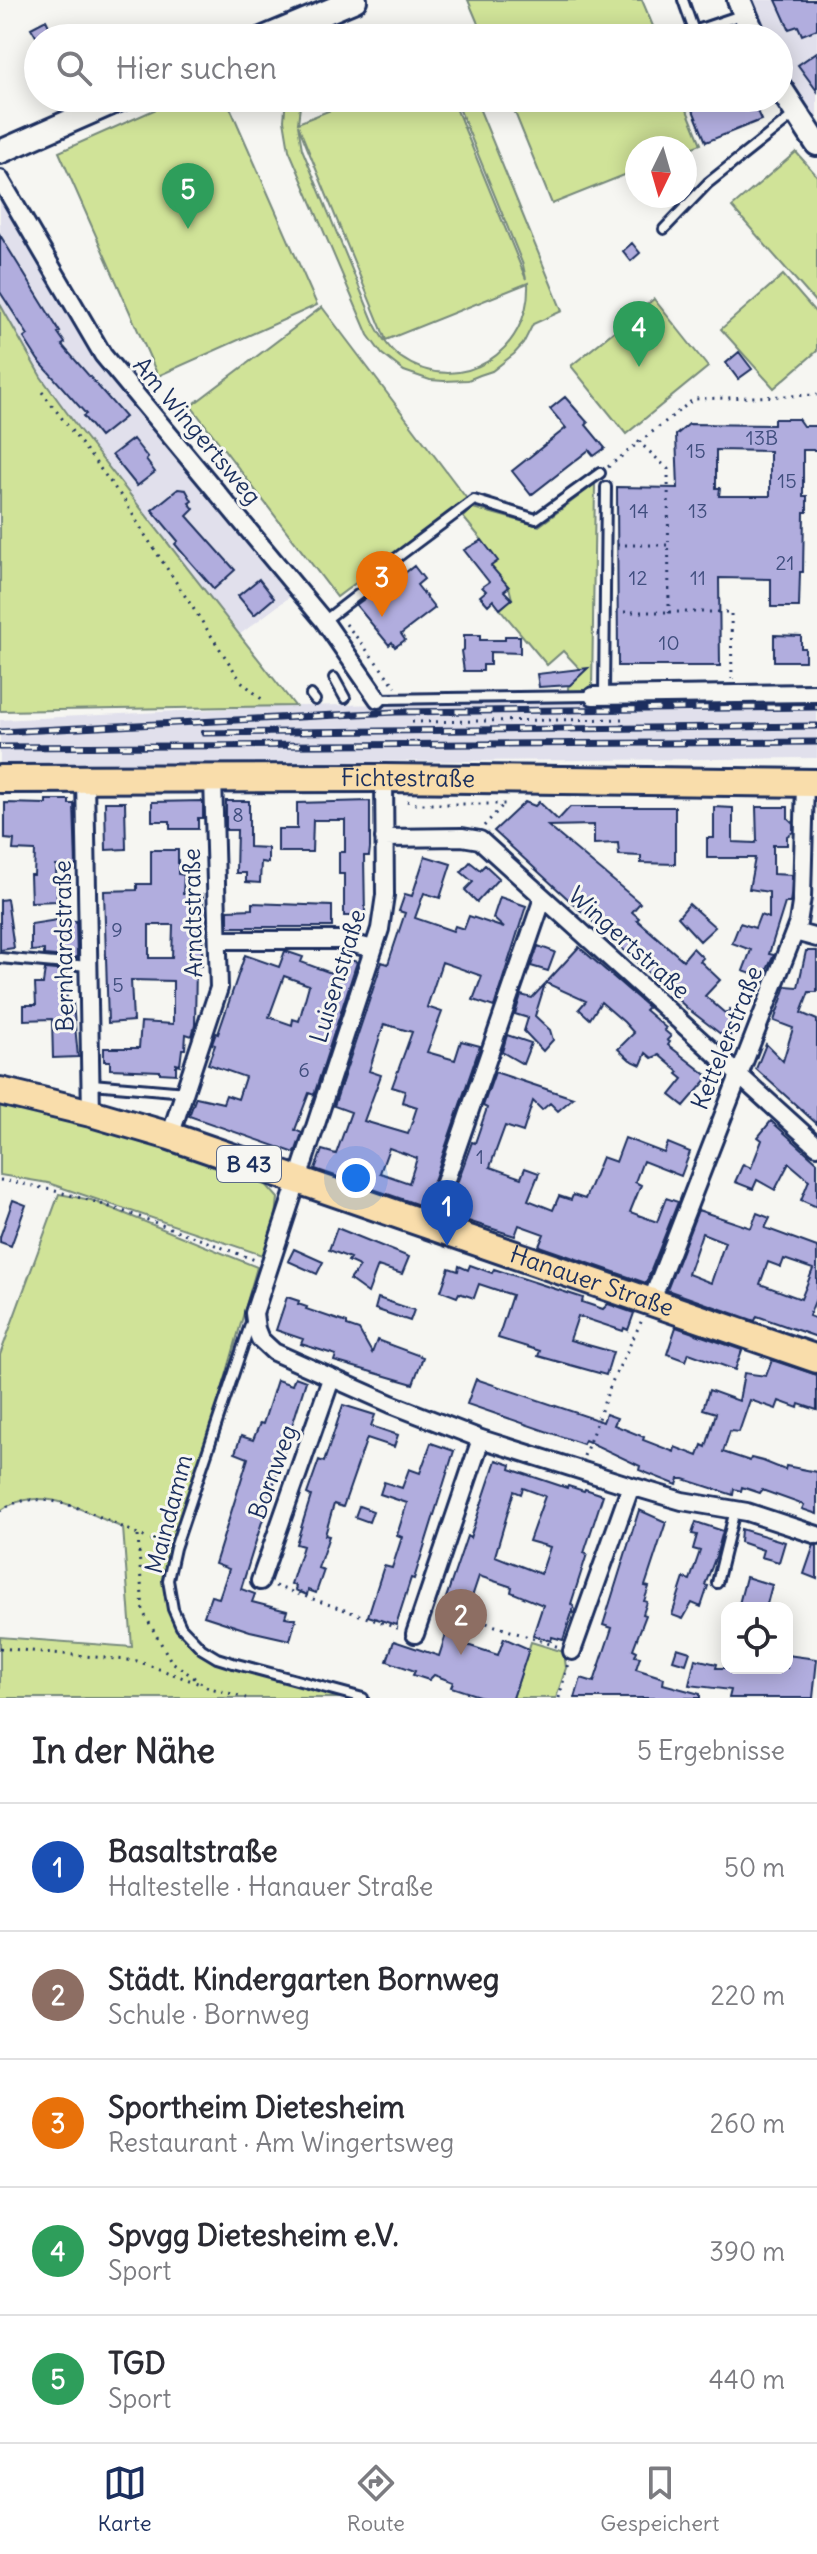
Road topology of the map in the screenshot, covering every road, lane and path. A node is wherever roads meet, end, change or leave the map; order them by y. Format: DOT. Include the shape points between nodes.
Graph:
graph roads {
  1 [pos="355,0"];
  2 [pos="683,0"];
  3 [pos="742,7"];
  4 [pos="298,24"];
  5 [pos="692,24"];
  6 [pos="708,24"];
  7 [pos="793,110"];
  8 [pos="91,112"];
  9 [pos="795,113"];
  10 [pos="817,144"];
  11 [pos="0,152"];
  12 [pos="0,179"];
  13 [pos="664,229"];
  14 [pos="42,392"];
  15 [pos="817,395"];
  16 [pos="638,441"];
  17 [pos="600,473"];
  18 [pos="606,487"];
  19 [pos="605,545"];
  20 [pos="668,545"];
  21 [pos="604,612"];
  22 [pos="669,612"];
  23 [pos="324,621"];
  24 [pos="344,621"];
  25 [pos="334,678"];
  26 [pos="400,693"];
  27 [pos="817,693"];
  28 [pos="732,694"];
  29 [pos="598,696"];
  30 [pos="345,698"];
  31 [pos="378,699"];
  32 [pos="265,702"];
  33 [pos="622,712"];
  34 [pos="623,719"];
  35 [pos="412,722"];
  36 [pos="623,725"];
  37 [pos="213,778"];
  38 [pos="384,778"];
  39 [pos="0,779"];
  40 [pos="85,779"];
  41 [pos="811,783"];
  42 [pos="407,801"];
  43 [pos="473,837"];
  44 [pos="384,838"];
  45 [pos="543,898"];
  46 [pos="795,932"];
  47 [pos="817,938"];
  48 [pos="218,940"];
  49 [pos="373,949"];
  50 [pos="0,958"];
  51 [pos="89,966"];
  52 [pos="738,1075"];
  53 [pos="92,1084"];
  54 [pos="0,1091"];
  55 [pos="186,1092"];
  56 [pos="91,1113"];
  57 [pos="170,1136"];
  58 [pos="817,1146"];
  59 [pos="0,1180"];
  60 [pos="298,1181"];
  61 [pos="430,1226"];
  62 [pos="269,1265"];
  63 [pos="651,1302"];
  64 [pos="254,1313"];
  65 [pos="817,1359"];
  66 [pos="331,1379"];
  67 [pos="481,1439"];
  68 [pos="579,1470"];
  69 [pos="631,1486"];
  70 [pos="735,1509"];
  71 [pos="0,1511"];
  72 [pos="817,1535"];
  73 [pos="175,1548"];
  74 [pos="260,1581"];
  75 [pos="717,1583"];
  76 [pos="425,1603"];
  77 [pos="415,1634"];
  78 [pos="0,1648"];
  79 [pos="572,1651"];
  80 [pos="207,1687"];
  81 [pos="363,1698"];
  82 [pos="559,1698"];
  1 -- 4 [label="street"];
  2 -- 5 [label="lane"];
  3 -- 6 [label="lane"];
  7 -- 9 [label="street"];
  8 -- 11 [label="street"];
  9 -- 10 [label="street"];
  9 -- 13 [label="lane" via="708,183"];
  12 -- 23 [label="street, Am Wingertsweg" via="103,355"];
  14 -- 32 [label="path" via="124,500 228,663"];
  15 -- 16 [label="path" via="694,399"];
  16 -- 17 [label="path"];
  16 -- 20 [label="path" via="668,469"];
  17 -- 23 [label="lane" via="536,519 474,500 371,577 368,587"];
  18 -- 19 [label="lane"];
  19 -- 20 [label="path"];
  19 -- 21 [label="lane"];
  20 -- 22 [label="path"];
  21 -- 22 [label="path"];
  21 -- 29 [label="lane"];
  22 -- 28 [label="path" via="731,612"];
  23 -- 31 [label="street, Am Wingertsweg"];
  24 -- 26 [label="path"];
  25 -- 30 [label="lane"];
  27 -- 28 [label="street"];
  28 -- 29 [label="street"];
  29 -- 31 [label="lane"];
  33 -- 34 [label="path"];
  34 -- 35 [label="path"];
  34 -- 36 [label="path"];
  37 -- 38 [label="main road, Fichtestraße"];
  37 -- 40 [label="main road, Fichtestraße"];
  37 -- 48 [label="street, Arndtstraße"];
  38 -- 41 [label="main road, Fichtestraße"];
  38 -- 44 [label="street, Luisenstraße"];
  39 -- 40 [label="main road, Fichtestraße"];
  40 -- 51 [label="street, Bernhardstraße"];
  41 -- 46 [label="street, Kettelerstraße"];
  42 -- 43 [label="path" via="505,804"];
  43 -- 44 [label="street"];
  43 -- 45 [label="street, Wingertstraße"];
  44 -- 49 [label="street, Luisenstraße" via="384,908"];
  45 -- 52 [label="street, Wingertstraße"];
  45 -- 61 [label="street"];
  46 -- 47 [label="street"];
  46 -- 52 [label="street, Kettelerstraße"];
  48 -- 49 [label="street" via="339,940"];
  48 -- 55 [label="street, Arndtstraße" via="219,988"];
  49 -- 60 [label="street, Luisenstraße"];
  50 -- 51 [label="lane"];
  51 -- 53 [label="street, Bernhardstraße"];
  52 -- 58 [label="street, Wingertstraße"];
  52 -- 63 [label="street, Kettelerstraße"];
  53 -- 55 [label="lane"];
  53 -- 56 [label="street, Bernhardstraße"];
  54 -- 56 [label="main road, Hanauer Straße / B 43"];
  55 -- 57 [label="street, Arndtstraße"];
  56 -- 57 [label="main road, Hanauer Straße / B 43"];
  57 -- 60 [label="main road, Hanauer Straße / B 43"];
  59 -- 62 [label="path" via="91,1200"];
  60 -- 61 [label="main road, Hanauer Straße / B 43"];
  60 -- 62 [label="street"];
  61 -- 63 [label="main road, Hanauer Straße / B 43"];
  62 -- 64 [label="street"];
  63 -- 65 [label="main road, Hanauer Straße / B 43"];
  63 -- 68 [label="path" via="611,1384"];
  64 -- 66 [label="street" via="256,1329 274,1352"];
  64 -- 73 [label="lane, Maindamm"];
  66 -- 67 [label="street"];
  66 -- 74 [label="street, Bornweg"];
  67 -- 68 [label="street"];
  67 -- 76 [label="street"];
  68 -- 69 [label="street"];
  69 -- 70 [label="street"];
  69 -- 79 [label="street"];
  70 -- 72 [label="street"];
  70 -- 75 [label="lane"];
  71 -- 73 [label="path" via="19,1500 47,1499"];
  73 -- 81 [label="lane, Maindamm" via="168,1580 173,1609 181,1627 202,1649 233,1663"];
  74 -- 77 [label="path"];
  76 -- 77 [label="street"];
  76 -- 79 [label="path"];
  78 -- 80 [label="path" via="137,1661"];
  79 -- 82 [label="path"];
}
